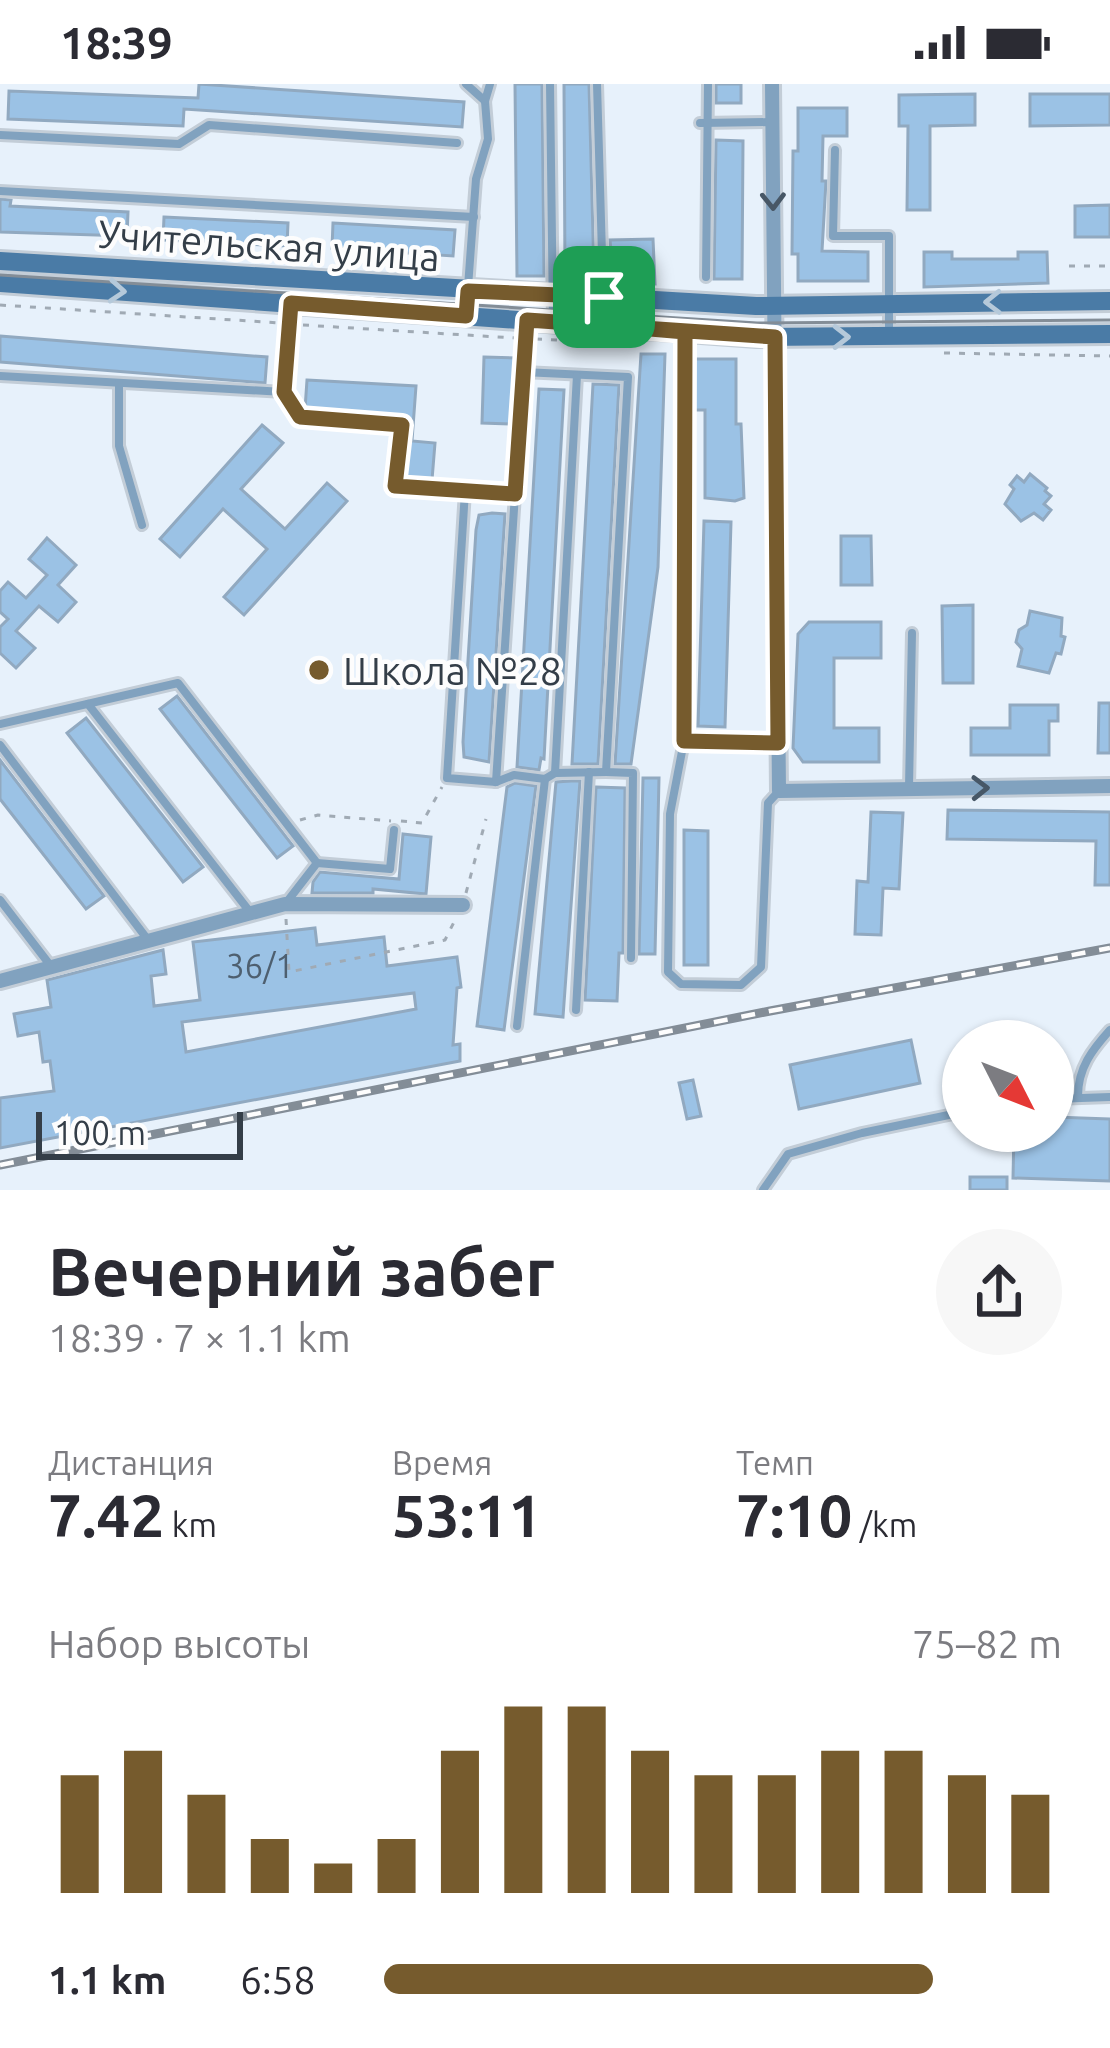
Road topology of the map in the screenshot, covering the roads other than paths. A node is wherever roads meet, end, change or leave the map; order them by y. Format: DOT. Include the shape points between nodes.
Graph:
graph roads {
  1 [pos="466,84"];
  2 [pos="490,84"];
  3 [pos="550,84"];
  4 [pos="597,84"];
  5 [pos="708,84"];
  6 [pos="772,84"];
  7 [pos="485,101"];
  8 [pos="772,122"];
  9 [pos="704,123"];
  10 [pos="0,135"];
  11 [pos="457,143"];
  12 [pos="835,151"];
  13 [pos="0,191"];
  14 [pos="474,217"];
  15 [pos="0,261"];
  16 [pos="706,277"];
  17 [pos="0,283"];
  18 [pos="468,291"];
  19 [pos="554,295"];
  20 [pos="604,297"];
  21 [pos="1110,301"];
  22 [pos="291,303"];
  23 [pos="889,304"];
  24 [pos="775,306"];
  25 [pos="466,316"];
  26 [pos="527,320"];
  27 [pos="553,321"];
  28 [pos="604,325"];
  29 [pos="685,332"];
  30 [pos="1110,334"];
  31 [pos="889,336"];
  32 [pos="775,337"];
  33 [pos="523,372"];
  34 [pos="577,374"];
  35 [pos="0,376"];
  36 [pos="119,383"];
  37 [pos="284,392"];
  38 [pos="464,491"];
  39 [pos="515,494"];
  40 [pos="142,525"];
  41 [pos="912,633"];
  42 [pos="88,704"];
  43 [pos="0,724"];
  44 [pos="684,741"];
  45 [pos="778,743"];
  46 [pos="0,745"];
  47 [pos="589,772"];
  48 [pos="606,772"];
  49 [pos="555,773"];
  50 [pos="545,779"];
  51 [pos="496,782"];
  52 [pos="1110,786"];
  53 [pos="909,789"];
  54 [pos="779,790"];
  55 [pos="394,830"];
  56 [pos="317,863"];
  57 [pos="0,900"];
  58 [pos="285,904"];
  59 [pos="463,904"];
  60 [pos="251,914"];
  61 [pos="148,940"];
  62 [pos="631,958"];
  63 [pos="51,966"];
  64 [pos="0,981"];
  65 [pos="576,1010"];
  66 [pos="517,1026"];
  67 [pos="1110,1030"];
  68 [pos="1074,1096"];
  69 [pos="1078,1096"];
  70 [pos="1110,1097"];
  71 [pos="942,1116"];
  72 [pos="763,1190"];
  1 -- 7 [label="lane"];
  2 -- 7 [label="lane"];
  3 -- 19 [label="lane"];
  4 -- 20 [label="lane"];
  5 -- 9 [label="lane"];
  6 -- 8 [label="street"];
  7 -- 14 [label="lane" via="488,139"];
  8 -- 9 [label="lane"];
  8 -- 24 [label="street, one-way"];
  9 -- 16 [label="lane"];
  10 -- 11 [label="lane" via="179,144 209,125"];
  12 -- 23 [label="lane" via="832,236 889,236"];
  13 -- 14 [label="lane"];
  14 -- 18 [label="lane"];
  15 -- 18 [label="main road, Учительская улица"];
  17 -- 22 [label="main road, Учительская улица, one-way"];
  18 -- 19 [label="main road, Учительская улица"];
  18 -- 25 [label="lane"];
  19 -- 20 [label="main road, Учительская улица"];
  19 -- 27 [label="lane"];
  20 -- 24 [label="main road, Учительская улица"];
  20 -- 28 [label="lane"];
  21 -- 23 [label="main road, Учительская улица, one-way"];
  22 -- 25 [label="main road, Учительская улица"];
  22 -- 37 [label="lane"];
  23 -- 24 [label="main road, Учительская улица"];
  23 -- 31 [label="lane"];
  24 -- 32 [label="street"];
  25 -- 26 [label="main road, Учительская улица"];
  26 -- 27 [label="main road, Учительская улица"];
  26 -- 33 [label="lane"];
  27 -- 28 [label="main road, Учительская улица"];
  28 -- 29 [label="main road, Учительская улица"];
  29 -- 32 [label="main road, Учительская улица"];
  29 -- 44 [label="lane"];
  30 -- 31 [label="main road, Учительская улица"];
  32 -- 31 [label="main road, Учительская улица, one-way"];
  32 -- 45 [label="street"];
  33 -- 34 [label="lane"];
  33 -- 39 [label="lane"];
  34 -- 48 [label="lane" via="628,377"];
  34 -- 49 [label="lane"];
  35 -- 36 [label="lane"];
  36 -- 37 [label="lane"];
  36 -- 40 [label="lane" via="119,446"];
  37 -- 38 [label="lane" via="300,417 402,425 395,486"];
  38 -- 39 [label="lane"];
  38 -- 51 [label="lane" via="447,778"];
  39 -- 51 [label="lane"];
  41 -- 53 [label="lane"];
  42 -- 43 [label="lane"];
  42 -- 56 [label="lane" via="178,683"];
  42 -- 60 [label="lane"];
  44 -- 45 [label="lane"];
  44 -- 54 [label="lane" via="670,814 668,972 681,984 741,985 761,967 768,803"];
  45 -- 54 [label="street"];
  46 -- 61 [label="lane"];
  47 -- 48 [label="lane"];
  47 -- 49 [label="lane"];
  47 -- 65 [label="lane"];
  48 -- 62 [label="lane" via="633,773"];
  49 -- 50 [label="lane"];
  50 -- 51 [label="lane"];
  50 -- 66 [label="lane"];
  53 -- 52 [label="street, one-way"];
  53 -- 54 [label="street"];
  55 -- 56 [label="lane" via="390,869"];
  56 -- 58 [label="lane"];
  57 -- 63 [label="lane"];
  58 -- 59 [label="street"];
  58 -- 60 [label="street"];
  60 -- 61 [label="street"];
  61 -- 63 [label="street"];
  63 -- 64 [label="street"];
  67 -- 69 [label="lane" via="1087,1057"];
  68 -- 69 [label="lane"];
  69 -- 70 [label="lane"];
  71 -- 72 [label="lane" via="788,1154"];
}
